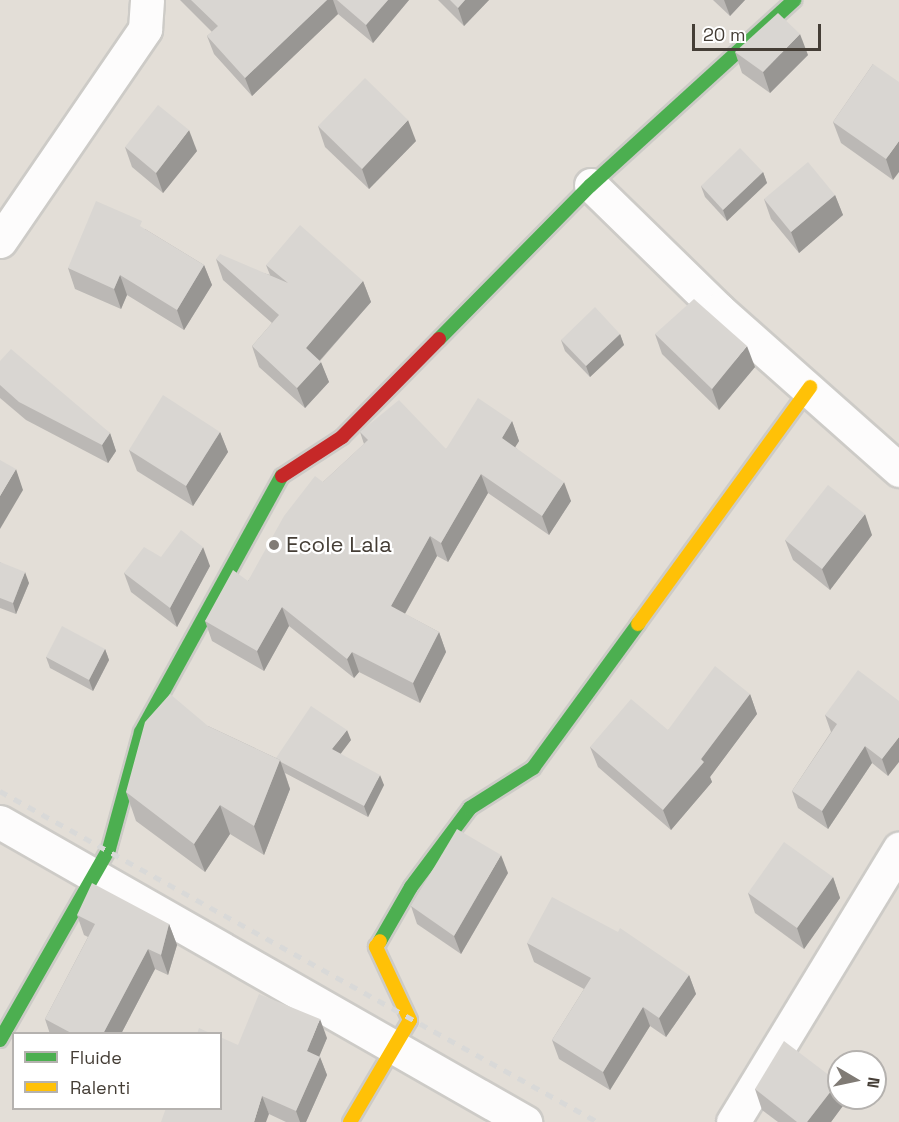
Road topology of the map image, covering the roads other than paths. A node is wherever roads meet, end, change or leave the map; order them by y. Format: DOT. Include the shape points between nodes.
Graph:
graph roads {
  1 [pos="147,0"];
  2 [pos="794,0"];
  3 [pos="591,185"];
  4 [pos="0,241"];
  5 [pos="810,387"];
  6 [pos="899,470"];
  7 [pos="0,822"];
  8 [pos="899,849"];
  9 [pos="95,874"];
  10 [pos="0,1040"];
  11 [pos="395,1050"];
  12 [pos="350,1122"];
  13 [pos="525,1122"];
  14 [pos="733,1122"];
  1 -- 4 [label="street" via="145,29"];
  2 -- 3 [label="street"];
  3 -- 5 [label="street" via="719,310"];
  3 -- 9 [label="street" via="342,437 279,477 141,732 109,849"];
  5 -- 6 [label="street"];
  5 -- 11 [label="street" via="533,768 470,808 411,887 376,947 410,1020"];
  7 -- 9 [label="street"];
  8 -- 14 [label="street"];
  9 -- 10 [label="street"];
  9 -- 11 [label="street"];
  11 -- 12 [label="street"];
  11 -- 13 [label="street"];
}
